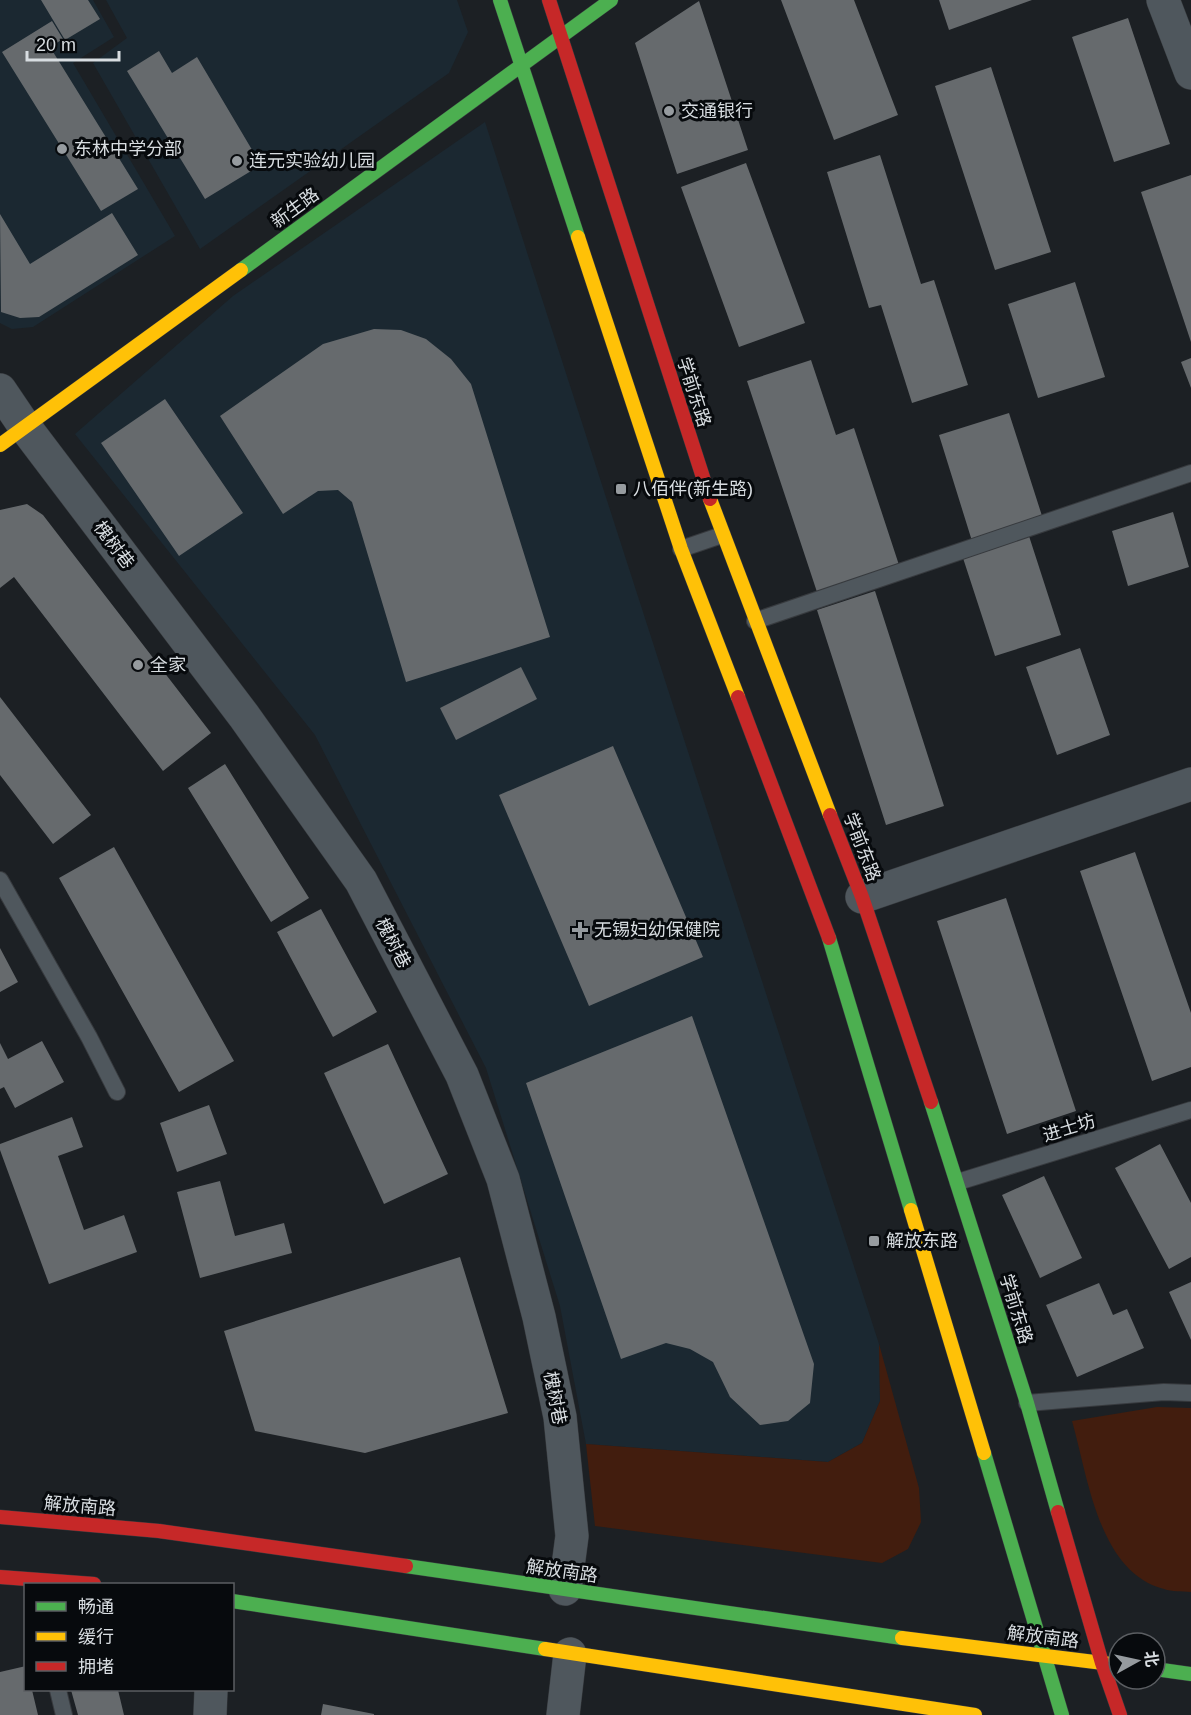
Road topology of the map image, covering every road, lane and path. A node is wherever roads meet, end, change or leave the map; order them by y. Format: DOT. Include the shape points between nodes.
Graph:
graph roads {
  1 [pos="500,0"];
  2 [pos="549,0"];
  3 [pos="611,0"];
  4 [pos="1163,0"];
  5 [pos="561,36"];
  6 [pos="521,65"];
  7 [pos="1191,73"];
  8 [pos="0,390"];
  9 [pos="12,436"];
  10 [pos="1191,473"];
  11 [pos="722,535"];
  12 [pos="681,549"];
  13 [pos="755,621"];
  14 [pos="1191,784"];
  15 [pos="0,880"];
  16 [pos="862,897"];
  17 [pos="117,1092"];
  18 [pos="1191,1110"];
  19 [pos="958,1182"];
  20 [pos="1191,1393"];
  21 [pos="1027,1403"];
  22 [pos="0,1517"];
  23 [pos="0,1577"];
  24 [pos="56,1582"];
  25 [pos="75,1583"];
  26 [pos="565,1589"];
  27 [pos="234,1601"];
  28 [pos="570,1654"];
  29 [pos="1045,1655"];
  30 [pos="1102,1663"];
  31 [pos="1107,1664"];
  32 [pos="1167,1671"];
  33 [pos="1191,1674"];
  34 [pos="58,1691"];
  35 [pos="211,1691"];
  36 [pos="64,1715"];
  37 [pos="210,1715"];
  38 [pos="563,1715"];
  39 [pos="975,1715"];
  40 [pos="1062,1715"];
  41 [pos="1120,1715"];
  1 -- 6 [label="main road"];
  2 -- 5 [label="main road, 学前东路"];
  3 -- 5 [label="main road, 新生路"];
  4 -- 7 [label="street"];
  5 -- 6 [label="main road, 新生路"];
  5 -- 11 [label="main road, 学前东路"];
  6 -- 9 [label="main road, 新生路"];
  6 -- 12 [label="main road"];
  8 -- 9 [label="street, 槐树巷"];
  9 -- 26 [label="street, 槐树巷" via="244,716 361,881 462,1075 503,1179 560,1417 572,1536"];
  10 -- 13 [label="lane"];
  11 -- 12 [label="lane"];
  11 -- 13 [label="main road, 学前东路"];
  12 -- 29 [label="main road" via="833,948"];
  13 -- 16 [label="main road, 学前东路"];
  14 -- 16 [label="street"];
  15 -- 17 [label="lane"];
  16 -- 19 [label="main road, 学前东路"];
  18 -- 19 [label="lane, 进士坊"];
  19 -- 21 [label="main road, 学前东路"];
  20 -- 21 [label="lane"];
  21 -- 30 [label="main road, 学前东路"];
  22 -- 26 [label="main road, 解放南路" via="159,1531"];
  23 -- 24 [label="main road"];
  24 -- 25 [label="main road"];
  26 -- 29 [label="main road, 解放南路"];
  27 -- 28 [label="main road"];
  28 -- 38 [label="street"];
  28 -- 39 [label="main road"];
  29 -- 30 [label="main road, 解放南路"];
  29 -- 40 [label="main road"];
  30 -- 31 [label="main road, 解放南路"];
  30 -- 41 [label="main road, 学前东路"];
  32 -- 33 [label="main road"];
  34 -- 36 [label="lane"];
  35 -- 37 [label="street"];
}
